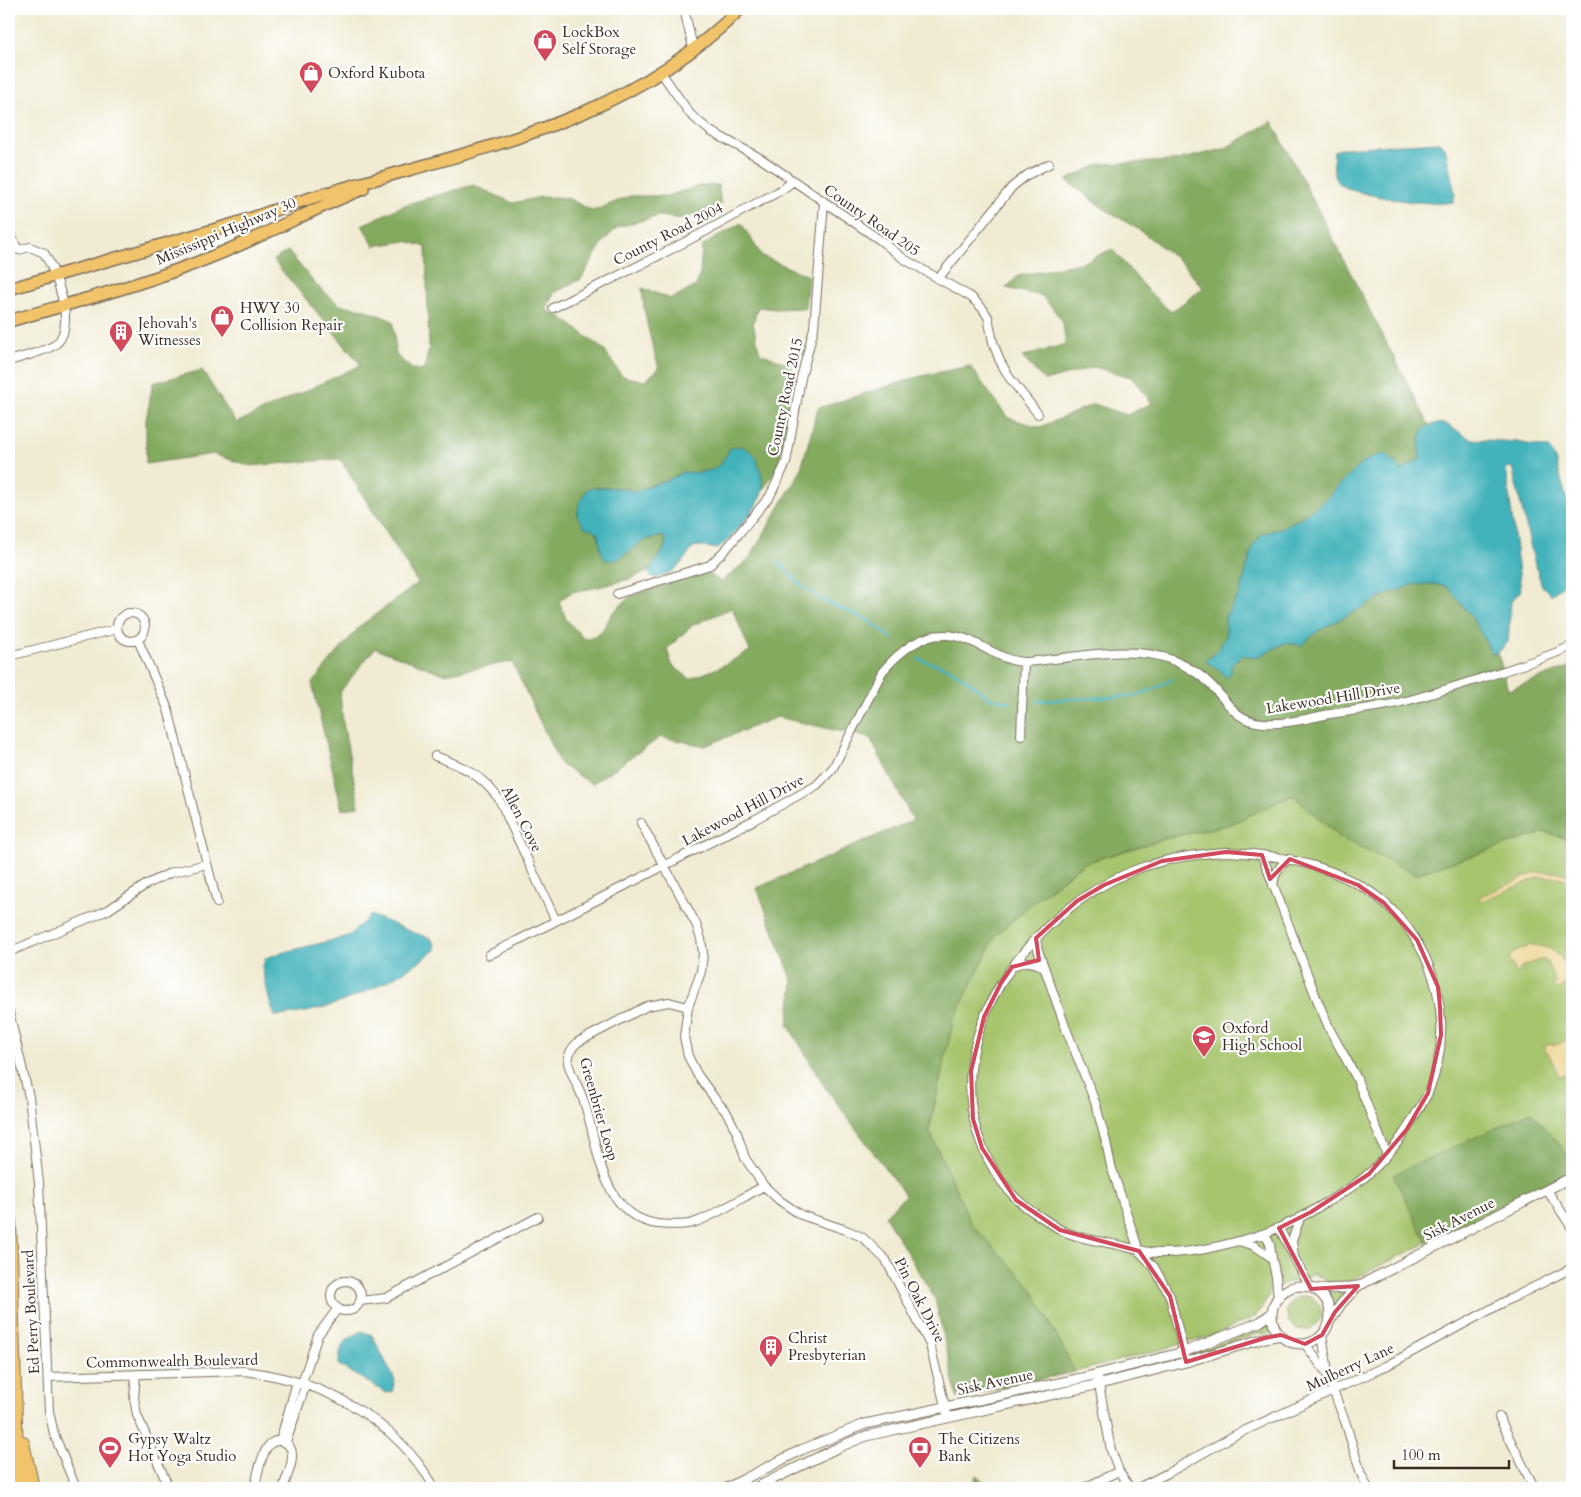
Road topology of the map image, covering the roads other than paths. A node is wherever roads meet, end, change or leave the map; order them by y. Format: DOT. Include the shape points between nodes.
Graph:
graph roads {
  1 [pos="684,9"];
  2 [pos="740,9"];
  3 [pos="693,48"];
  4 [pos="660,71"];
  5 [pos="1048,164"];
  6 [pos="423,167"];
  7 [pos="793,181"];
  8 [pos="824,203"];
  9 [pos="235,223"];
  10 [pos="9,231"];
  11 [pos="242,243"];
  12 [pos="18,250"];
  13 [pos="9,253"];
  14 [pos="55,276"];
  15 [pos="938,279"];
  16 [pos="9,290"];
  17 [pos="64,306"];
  18 [pos="553,308"];
  19 [pos="9,321"];
  20 [pos="9,361"];
  21 [pos="1038,414"];
  22 [pos="617,594"];
  23 [pos="117,629"];
  24 [pos="138,640"];
  25 [pos="1572,646"];
  26 [pos="9,656"];
  27 [pos="1024,662"];
  28 [pos="1021,736"];
  29 [pos="436,756"];
  30 [pos="641,823"];
  31 [pos="1262,855"];
  32 [pos="1290,859"];
  33 [pos="206,864"];
  34 [pos="665,866"];
  35 [pos="1273,886"];
  36 [pos="217,903"];
  37 [pos="556,921"];
  38 [pos="1036,938"];
  39 [pos="9,952"];
  40 [pos="490,955"];
  41 [pos="1044,967"];
  42 [pos="1012,968"];
  43 [pos="688,1007"];
  44 [pos="9,1012"];
  45 [pos="1387,1155"];
  46 [pos="1572,1177"];
  47 [pos="764,1186"];
  48 [pos="1547,1190"];
  49 [pos="538,1217"];
  50 [pos="1300,1218"];
  51 [pos="9,1220"];
  52 [pos="1279,1228"];
  53 [pos="1572,1228"];
  54 [pos="1265,1233"];
  55 [pos="1239,1240"];
  56 [pos="1139,1250"];
  57 [pos="1294,1256"];
  58 [pos="1272,1258"];
  59 [pos="1572,1268"];
  60 [pos="1358,1286"];
  61 [pos="1312,1288"];
  62 [pos="1278,1298"];
  63 [pos="360,1301"];
  64 [pos="338,1308"];
  65 [pos="1272,1313"];
  66 [pos="1330,1322"];
  67 [pos="1281,1335"];
  68 [pos="1322,1336"];
  69 [pos="1305,1344"];
  70 [pos="1184,1352"];
  71 [pos="1186,1362"];
  72 [pos="1326,1372"];
  73 [pos="136,1374"];
  74 [pos="1098,1374"];
  75 [pos="48,1377"];
  76 [pos="302,1383"];
  77 [pos="1100,1384"];
  78 [pos="1333,1390"];
  79 [pos="14,1396"];
  80 [pos="944,1407"];
  81 [pos="1499,1416"];
  82 [pos="948,1418"];
  83 [pos="283,1441"];
  84 [pos="1118,1470"];
  85 [pos="1530,1487"];
  86 [pos="17,1488"];
  87 [pos="32,1488"];
  88 [pos="76,1488"];
  89 [pos="169,1488"];
  90 [pos="256,1488"];
  91 [pos="283,1488"];
  92 [pos="435,1488"];
  93 [pos="727,1488"];
  94 [pos="755,1488"];
  95 [pos="1084,1488"];
  96 [pos="1130,1488"];
  97 [pos="1138,1488"];
  98 [pos="1368,1488"];
  1 -- 3 [label="street"];
  2 -- 3 [label="main road, Mississippi Highway 30"];
  3 -- 4 [label="main road, Mississippi Highway 30"];
  4 -- 6 [label="main road, Mississippi Highway 30" via="590,111 491,147"];
  4 -- 7 [label="street, County Road 205" via="698,122"];
  5 -- 15 [label="street" via="1012,187"];
  6 -- 9 [label="main road, Mississippi Highway 30"];
  6 -- 11 [label="main road, Mississippi Highway 30" via="336,200"];
  7 -- 8 [label="street, County Road 205"];
  7 -- 18 [label="street, County Road 2004" via="782,191"];
  8 -- 15 [label="street, County Road 205" via="904,260"];
  8 -- 22 [label="street, County Road 2015" via="814,328 801,378 786,463 770,496 710,564"];
  9 -- 11 [label="main road"];
  9 -- 14 [label="main road, Mississippi Highway 30"];
  10 -- 12 [label="street"];
  11 -- 17 [label="main road, Mississippi Highway 30" via="159,277"];
  12 -- 13 [label="street"];
  12 -- 14 [label="street" via="30,247 44,252"];
  14 -- 16 [label="main road, Mississippi Highway 30"];
  14 -- 17 [label="street"];
  15 -- 21 [label="street, County Road 205" via="970,297 983,309 999,358 1009,377"];
  17 -- 19 [label="main road, Mississippi Highway 30"];
  17 -- 20 [label="street" via="66,318 56,344"];
  23 -- 24 [label="street" via="125,640"];
  23 -- 24 [label="street" via="123,616 137,614 145,625 144,634"];
  23 -- 26 [label="street"];
  24 -- 33 [label="street" via="168,709"];
  25 -- 27 [label="street, Lakewood Hill Drive" via="1545,658 1393,704 1277,724 1242,717 1230,709 1202,678 1170,659 1117,654"];
  27 -- 28 [label="street"];
  27 -- 34 [label="street, Lakewood Hill Drive" via="1007,660 973,643 946,635 910,645 882,672 833,768 817,786"];
  29 -- 37 [label="street, Allen Cove" via="470,771 488,784 499,799"];
  30 -- 34 [label="street, Pin Oak Drive"];
  31 -- 32 [label="street"];
  31 -- 35 [label="street"];
  31 -- 38 [label="street" via="1193,854 1132,871 1077,901"];
  32 -- 35 [label="street" via="1278,869"];
  32 -- 45 [label="street" via="1342,877 1384,903 1416,940 1438,987 1441,1035 1428,1093"];
  33 -- 36 [label="street"];
  33 -- 39 [label="street" via="170,873 108,910"];
  34 -- 37 [label="street, Lakewood Hill Drive"];
  34 -- 43 [label="street, Pin Oak Drive" via="702,939 701,972"];
  35 -- 45 [label="street" via="1316,998 1356,1077"];
  37 -- 40 [label="street, Lakewood Hill Drive"];
  38 -- 41 [label="street"];
  38 -- 42 [label="street"];
  41 -- 42 [label="street" via="1029,961"];
  41 -- 56 [label="street" via="1095,1102 1110,1166"];
  42 -- 56 [label="street" via="984,1017 974,1044 970,1095 982,1148 1016,1200 1035,1214 1060,1230 1097,1242"];
  43 -- 47 [label="street, Pin Oak Drive" via="684,1037 688,1056 697,1074 727,1112 745,1158"];
  43 -- 47 [label="street, Greenbrier Loop" via="669,1002 647,1006 572,1048 568,1063 586,1106 606,1179 624,1208 652,1223 665,1225 692,1223"];
  44 -- 75 [label="street, Ed Perry Boulevard" via="29,1096 39,1183"];
  45 -- 50 [label="street" via="1348,1190"];
  46 -- 48 [label="street, Sisk Avenue"];
  47 -- 80 [label="street, Pin Oak Drive" via="801,1215 862,1237 886,1260 930,1345"];
  48 -- 53 [label="street"];
  48 -- 60 [label="street, Sisk Avenue"];
  49 -- 63 [label="street" via="386,1298"];
  50 -- 52 [label="street"];
  50 -- 57 [label="street" via="1292,1241"];
  51 -- 79 [label="highway"];
  52 -- 54 [label="street"];
  52 -- 57 [label="street"];
  54 -- 55 [label="street"];
  54 -- 58 [label="street"];
  55 -- 56 [label="street" via="1210,1249 1159,1253"];
  55 -- 58 [label="street"];
  56 -- 70 [label="street" via="1154,1267 1170,1296"];
  57 -- 61 [label="street"];
  58 -- 62 [label="street"];
  59 -- 78 [label="street, Mulberry Lane" via="1386,1366"];
  60 -- 61 [label="street, Sisk Avenue"];
  60 -- 66 [label="street, Sisk Avenue"];
  61 -- 62 [label="street, Sisk Avenue" via="1292,1287"];
  61 -- 66 [label="street" via="1328,1303"];
  62 -- 65 [label="street"];
  63 -- 64 [label="street" via="348,1310"];
  63 -- 64 [label="street" via="358,1287 350,1281 341,1281 331,1295"];
  64 -- 76 [label="street" via="318,1335"];
  65 -- 67 [label="street"];
  65 -- 70 [label="street, Sisk Avenue" via="1260,1322"];
  66 -- 68 [label="street, Sisk Avenue"];
  67 -- 69 [label="street" via="1292,1342"];
  67 -- 71 [label="street, Sisk Avenue"];
  68 -- 69 [label="street"];
  68 -- 72 [label="street"];
  69 -- 72 [label="street"];
  70 -- 71 [label="street"];
  70 -- 74 [label="street, Sisk Avenue"];
  71 -- 77 [label="street, Sisk Avenue"];
  72 -- 78 [label="street"];
  73 -- 75 [label="street, Commonwealth Boulevard"];
  73 -- 76 [label="street, Commonwealth Boulevard" via="243,1371 271,1374"];
  73 -- 89 [label="street" via="134,1398 137,1415"];
  74 -- 77 [label="street"];
  74 -- 80 [label="street, Sisk Avenue"];
  75 -- 88 [label="street, Ed Perry Boulevard" via="50,1422"];
  76 -- 83 [label="street"];
  76 -- 92 [label="street, Commonwealth Boulevard" via="330,1393 372,1418 411,1454"];
  77 -- 82 [label="street, Sisk Avenue"];
  77 -- 84 [label="street" via="1111,1450"];
  78 -- 97 [label="street, Mulberry Lane" via="1234,1435"];
  78 -- 98 [label="street"];
  79 -- 86 [label="highway"];
  79 -- 87 [label="highway"];
  80 -- 82 [label="street, Pin Oak Drive"];
  80 -- 93 [label="street, Sisk Avenue" via="865,1424 837,1434"];
  81 -- 85 [label="street"];
  82 -- 94 [label="street, Sisk Avenue" via="866,1436"];
  83 -- 90 [label="street" via="270,1445 266,1451"];
  83 -- 91 [label="street" via="293,1456"];
  84 -- 95 [label="street"];
  84 -- 96 [label="street"];
}
